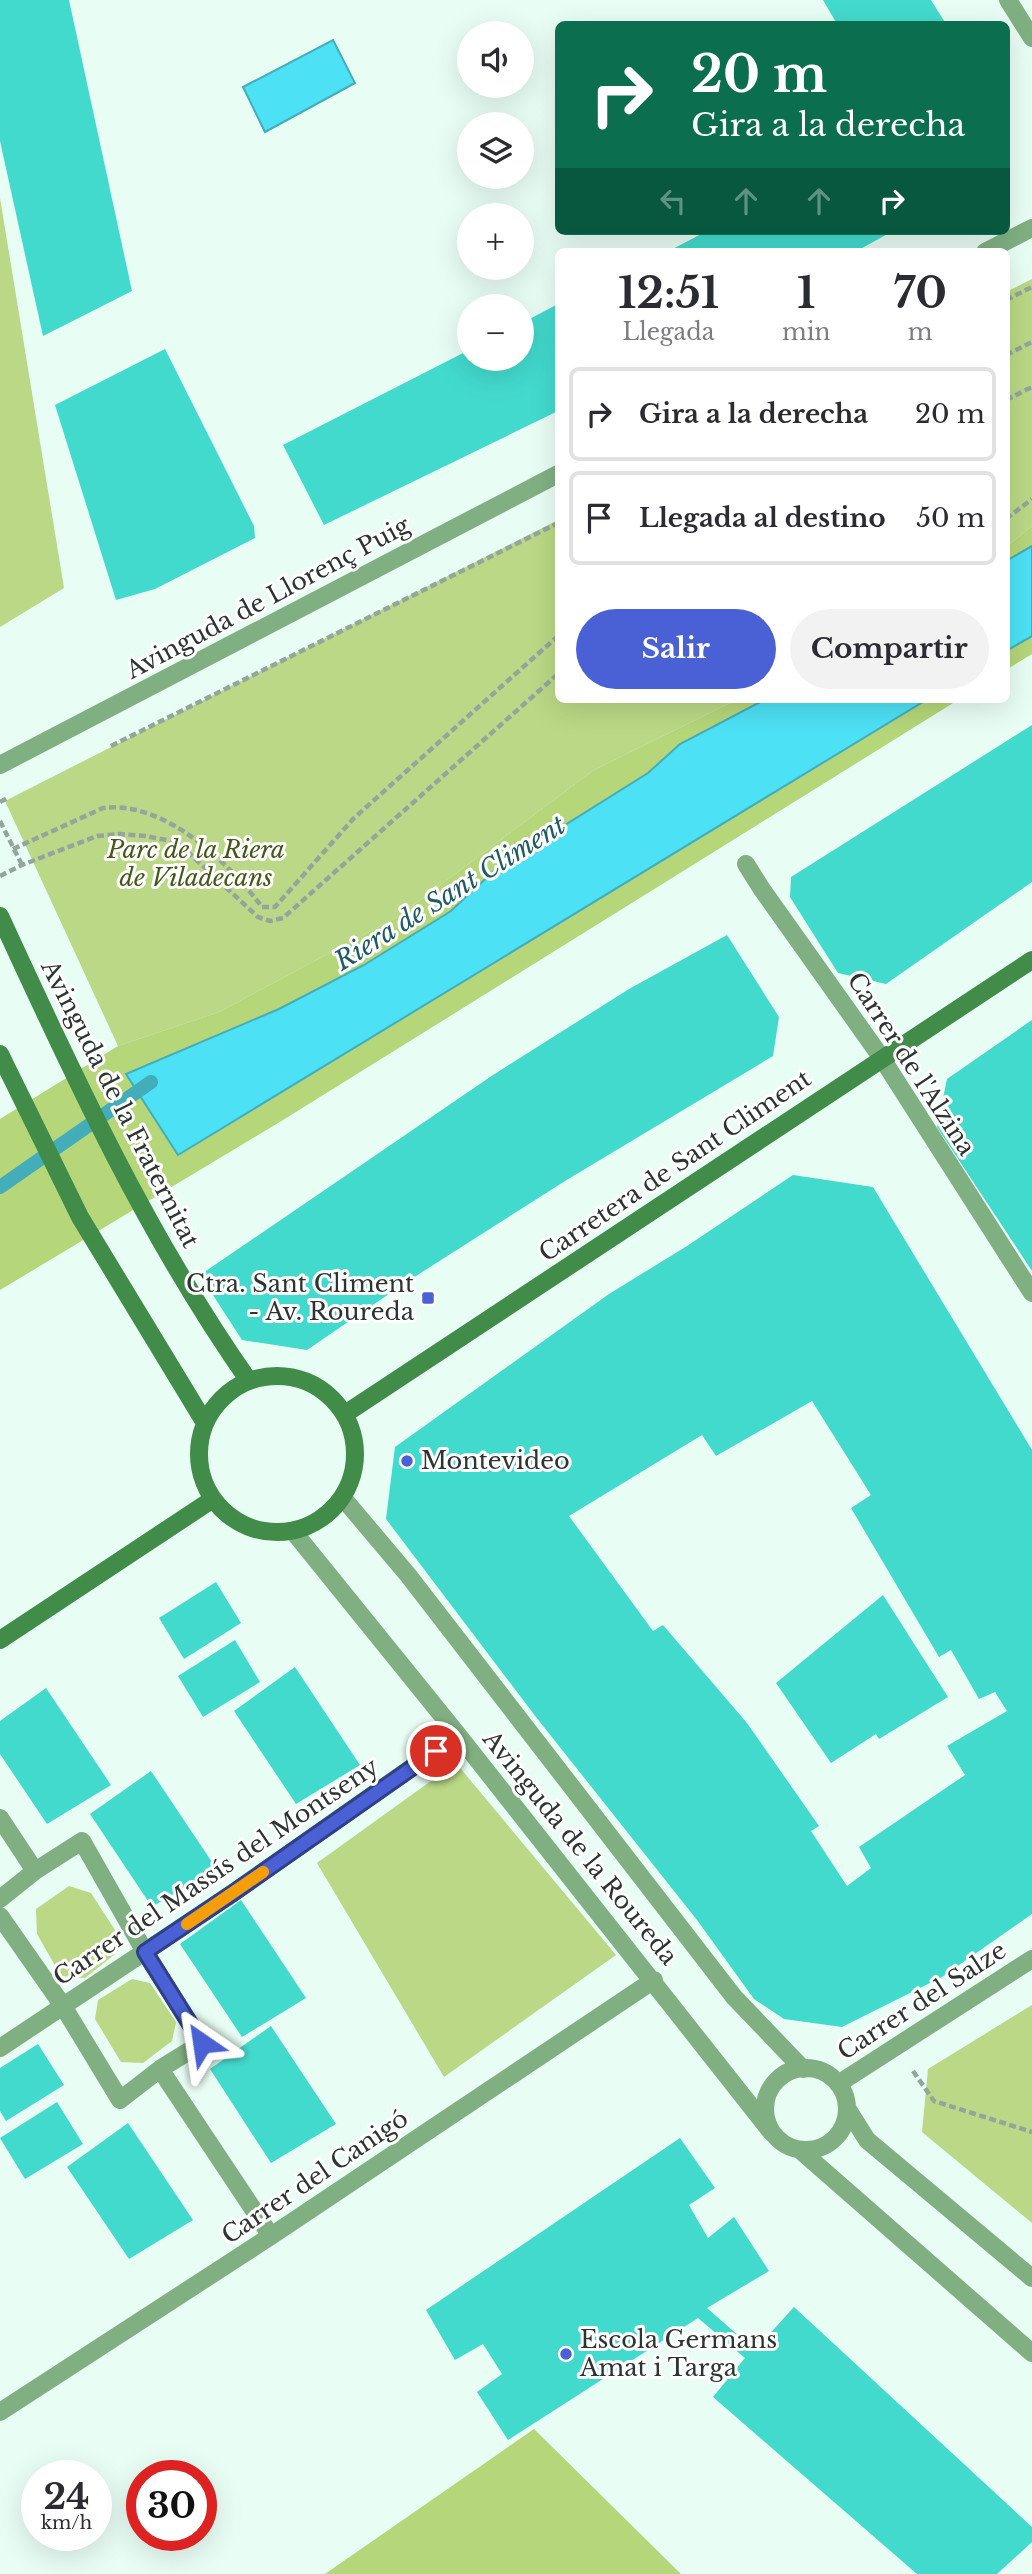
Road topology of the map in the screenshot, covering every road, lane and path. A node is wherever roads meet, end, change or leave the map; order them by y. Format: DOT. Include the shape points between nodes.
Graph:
graph roads {
  1 [pos="1008,0"];
  2 [pos="1032,38"];
  3 [pos="1032,228"];
  4 [pos="993,248"];
  5 [pos="1032,287"];
  6 [pos="1010,298"];
  7 [pos="1032,342"];
  8 [pos="1010,353"];
  9 [pos="1032,387"];
  10 [pos="1010,398"];
  11 [pos="555,476"];
  12 [pos="1032,499"];
  13 [pos="1010,516"];
  14 [pos="555,524"];
  15 [pos="555,639"];
  16 [pos="555,677"];
  17 [pos="99,752"];
  18 [pos="0,765"];
  19 [pos="12,796"];
  20 [pos="0,802"];
  21 [pos="0,821"];
  22 [pos="13,849"];
  23 [pos="746,864"];
  24 [pos="22,865"];
  25 [pos="0,876"];
  26 [pos="0,916"];
  27 [pos="1032,960"];
  28 [pos="0,1055"];
  29 [pos="881,1057"];
  30 [pos="1032,1293"];
  31 [pos="249,1381"];
  32 [pos="345,1414"];
  33 [pos="205,1423"];
  34 [pos="342,1498"];
  35 [pos="213,1499"];
  36 [pos="293,1531"];
  37 [pos="0,1640"];
  38 [pos="458,1735"];
  39 [pos="0,1818"];
  40 [pos="35,1871"];
  41 [pos="0,1899"];
  42 [pos="0,1916"];
  43 [pos="145,1952"];
  44 [pos="1032,1959"];
  45 [pos="654,1980"];
  46 [pos="63,2006"];
  47 [pos="896,2047"];
  48 [pos="0,2048"];
  49 [pos="160,2069"];
  50 [pos="803,2069"];
  51 [pos="838,2084"];
  52 [pos="847,2108"];
  53 [pos="1032,2132"];
  54 [pos="772,2133"];
  55 [pos="800,2150"];
  56 [pos="271,2236"];
  57 [pos="1032,2278"];
  58 [pos="1032,2353"];
  59 [pos="0,2412"];
  1 -- 2 [label="street"];
  3 -- 4 [label="street"];
  5 -- 6 [label="path"];
  7 -- 8 [label="path"];
  9 -- 10 [label="path"];
  11 -- 18 [label="street, Avinguda de Llorenç Puig"];
  12 -- 13 [label="path"];
  14 -- 17 [label="path"];
  15 -- 22 [label="path" via="354,818 275,907 262,907 209,850 174,826 118,806 103,808"];
  16 -- 24 [label="path" via="283,918 270,921 258,917 177,842 120,834 97,836"];
  19 -- 20 [label="path"];
  21 -- 22 [label="path"];
  22 -- 24 [label="path"];
  23 -- 29 [label="street, Carrer de l'Alzina"];
  24 -- 25 [label="path"];
  26 -- 31 [label="street, Avinguda de la Fraternitat" via="131,1192"];
  27 -- 29 [label="street, Carretera de Sant Climent"];
  28 -- 33 [label="street" via="80,1217"];
  29 -- 30 [label="street, Carrer de l'Alzina"];
  29 -- 32 [label="street, Carretera de Sant Climent"];
  31 -- 32 [label="street" via="282,1375 304,1380 332,1397"];
  31 -- 33 [label="street" via="223,1397"];
  32 -- 34 [label="street" via="356,1457"];
  33 -- 35 [label="street" via="200,1462"];
  34 -- 36 [label="street" via="318,1522"];
  34 -- 50 [label="street, Avinguda de la Roureda" via="408,1575 734,1997"];
  35 -- 36 [label="street" via="229,1516 249,1527 271,1533"];
  35 -- 37 [label="street"];
  36 -- 38 [label="street, Avinguda de la Roureda"];
  38 -- 43 [label="street, Carrer del Massís del Montseny"];
  38 -- 45 [label="street, Avinguda de la Roureda"];
  39 -- 40 [label="street"];
  40 -- 41 [label="street"];
  40 -- 43 [label="street" via="82,1841"];
  42 -- 46 [label="street"];
  43 -- 46 [label="street, Carrer del Massís del Montseny"];
  43 -- 49 [label="street" via="202,2043"];
  44 -- 47 [label="street, Carrer del Salze"];
  45 -- 54 [label="street, Avinguda de la Roureda"];
  45 -- 56 [label="street, Carrer del Canigó"];
  46 -- 48 [label="street, Carrer del Massís del Montseny"];
  46 -- 49 [label="street" via="120,2100"];
  47 -- 51 [label="street, Carrer del Salze"];
  47 -- 53 [label="path" via="934,2101"];
  49 -- 56 [label="street"];
  50 -- 51 [label="street" via="818,2069"];
  50 -- 54 [label="street" via="788,2073 769,2093 767,2120"];
  51 -- 52 [label="street"];
  52 -- 55 [label="street" via="846,2120 834,2140 823,2147"];
  52 -- 57 [label="street" via="867,2140"];
  54 -- 55 [label="street"];
  55 -- 58 [label="street"];
  56 -- 59 [label="street, Carrer del Canigó"];
}
